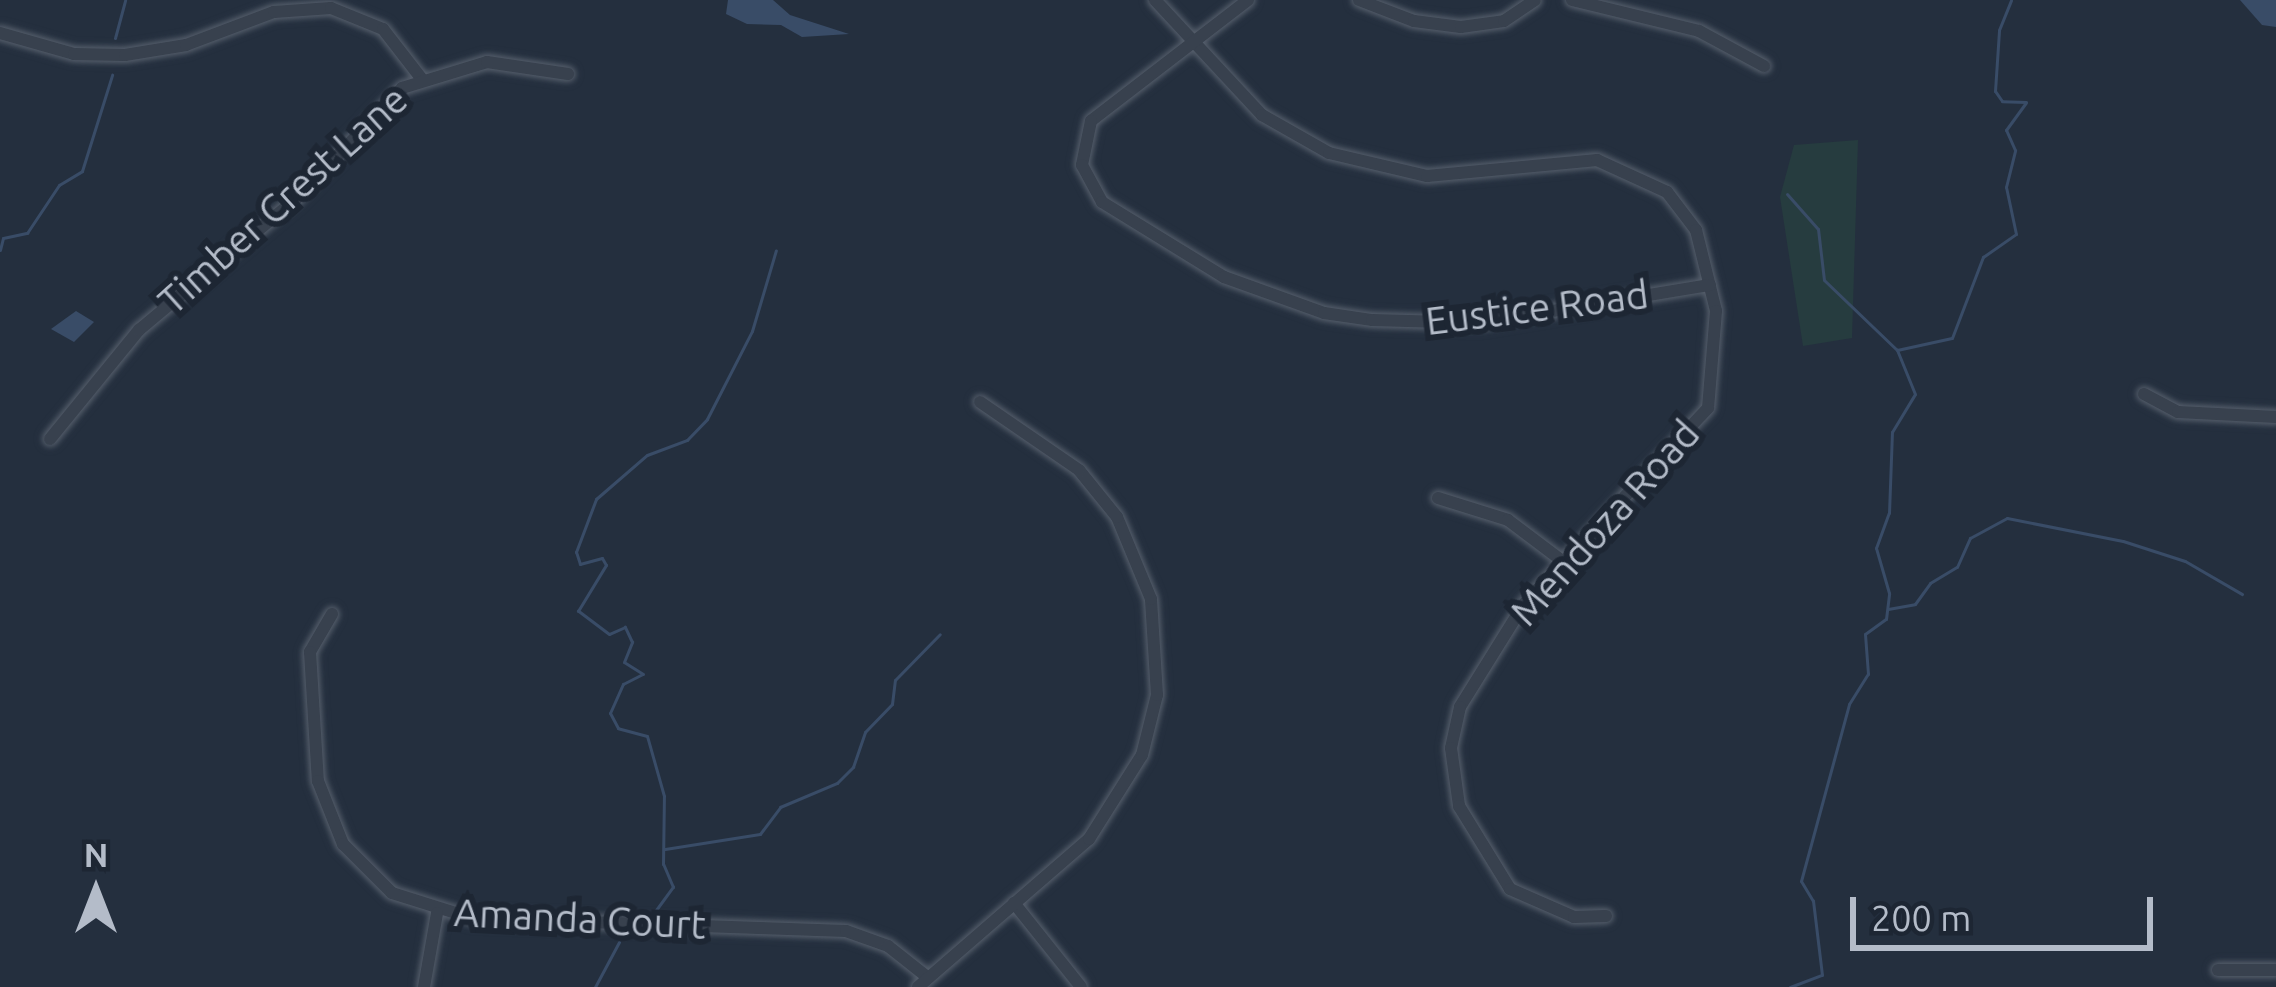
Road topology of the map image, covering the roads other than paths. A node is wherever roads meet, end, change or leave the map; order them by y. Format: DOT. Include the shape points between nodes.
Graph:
graph roads {
  1 [pos="1155,0"];
  2 [pos="1248,0"];
  3 [pos="1359,0"];
  4 [pos="1535,0"];
  5 [pos="1572,0"];
  6 [pos="313,3"];
  7 [pos="0,33"];
  8 [pos="1193,41"];
  9 [pos="1764,66"];
  10 [pos="568,74"];
  11 [pos="421,78"];
  12 [pos="1710,285"];
  13 [pos="2144,394"];
  14 [pos="980,402"];
  15 [pos="2276,417"];
  16 [pos="50,439"];
  17 [pos="1438,498"];
  18 [pos="1561,560"];
  19 [pos="332,614"];
  20 [pos="1014,903"];
  21 [pos="437,913"];
  22 [pos="1606,916"];
  23 [pos="2218,970"];
  24 [pos="2276,970"];
  25 [pos="922,982"];
  26 [pos="424,987"];
  27 [pos="1081,987"];
  1 -- 8 [label="street, Mendoza Road"];
  2 -- 8 [label="street"];
  3 -- 4 [label="street" via="1414,21 1461,27 1504,20"];
  5 -- 9 [label="street" via="1699,31"];
  6 -- 7 [label="street" via="125,55 74,53"];
  6 -- 11 [label="street" via="383,28"];
  8 -- 12 [label="street, Mendoza Road" via="1262,115 1357,164 1457,176 1597,160 1640,174 1684,209"];
  8 -- 12 [label="street, Eustice Road" via="1105,108 1081,143 1090,187 1164,241 1267,296 1408,324 1480,322"];
  10 -- 11 [label="street, Timber Crest Lane" via="487,62"];
  11 -- 16 [label="street, Timber Crest Lane" via="369,116 297,198 139,330"];
  12 -- 18 [label="street, Mendoza Road" via="1717,340 1708,408"];
  13 -- 15 [label="street" via="2178,412"];
  14 -- 20 [label="street" via="1079,470 1117,517 1151,598 1159,658 1151,725 1127,785 1089,839"];
  17 -- 18 [label="street" via="1508,520"];
  18 -- 22 [label="street, Mendoza Road" via="1460,707 1451,767 1468,825 1510,890 1574,917"];
  19 -- 21 [label="street, Amanda Court" via="310,666 325,803 343,844 373,880"];
  20 -- 25 [label="street"];
  20 -- 27 [label="street"];
  21 -- 25 [label="street, Amanda Court" via="846,932 888,946"];
  21 -- 26 [label="street"];
  23 -- 24 [label="street"];
}
